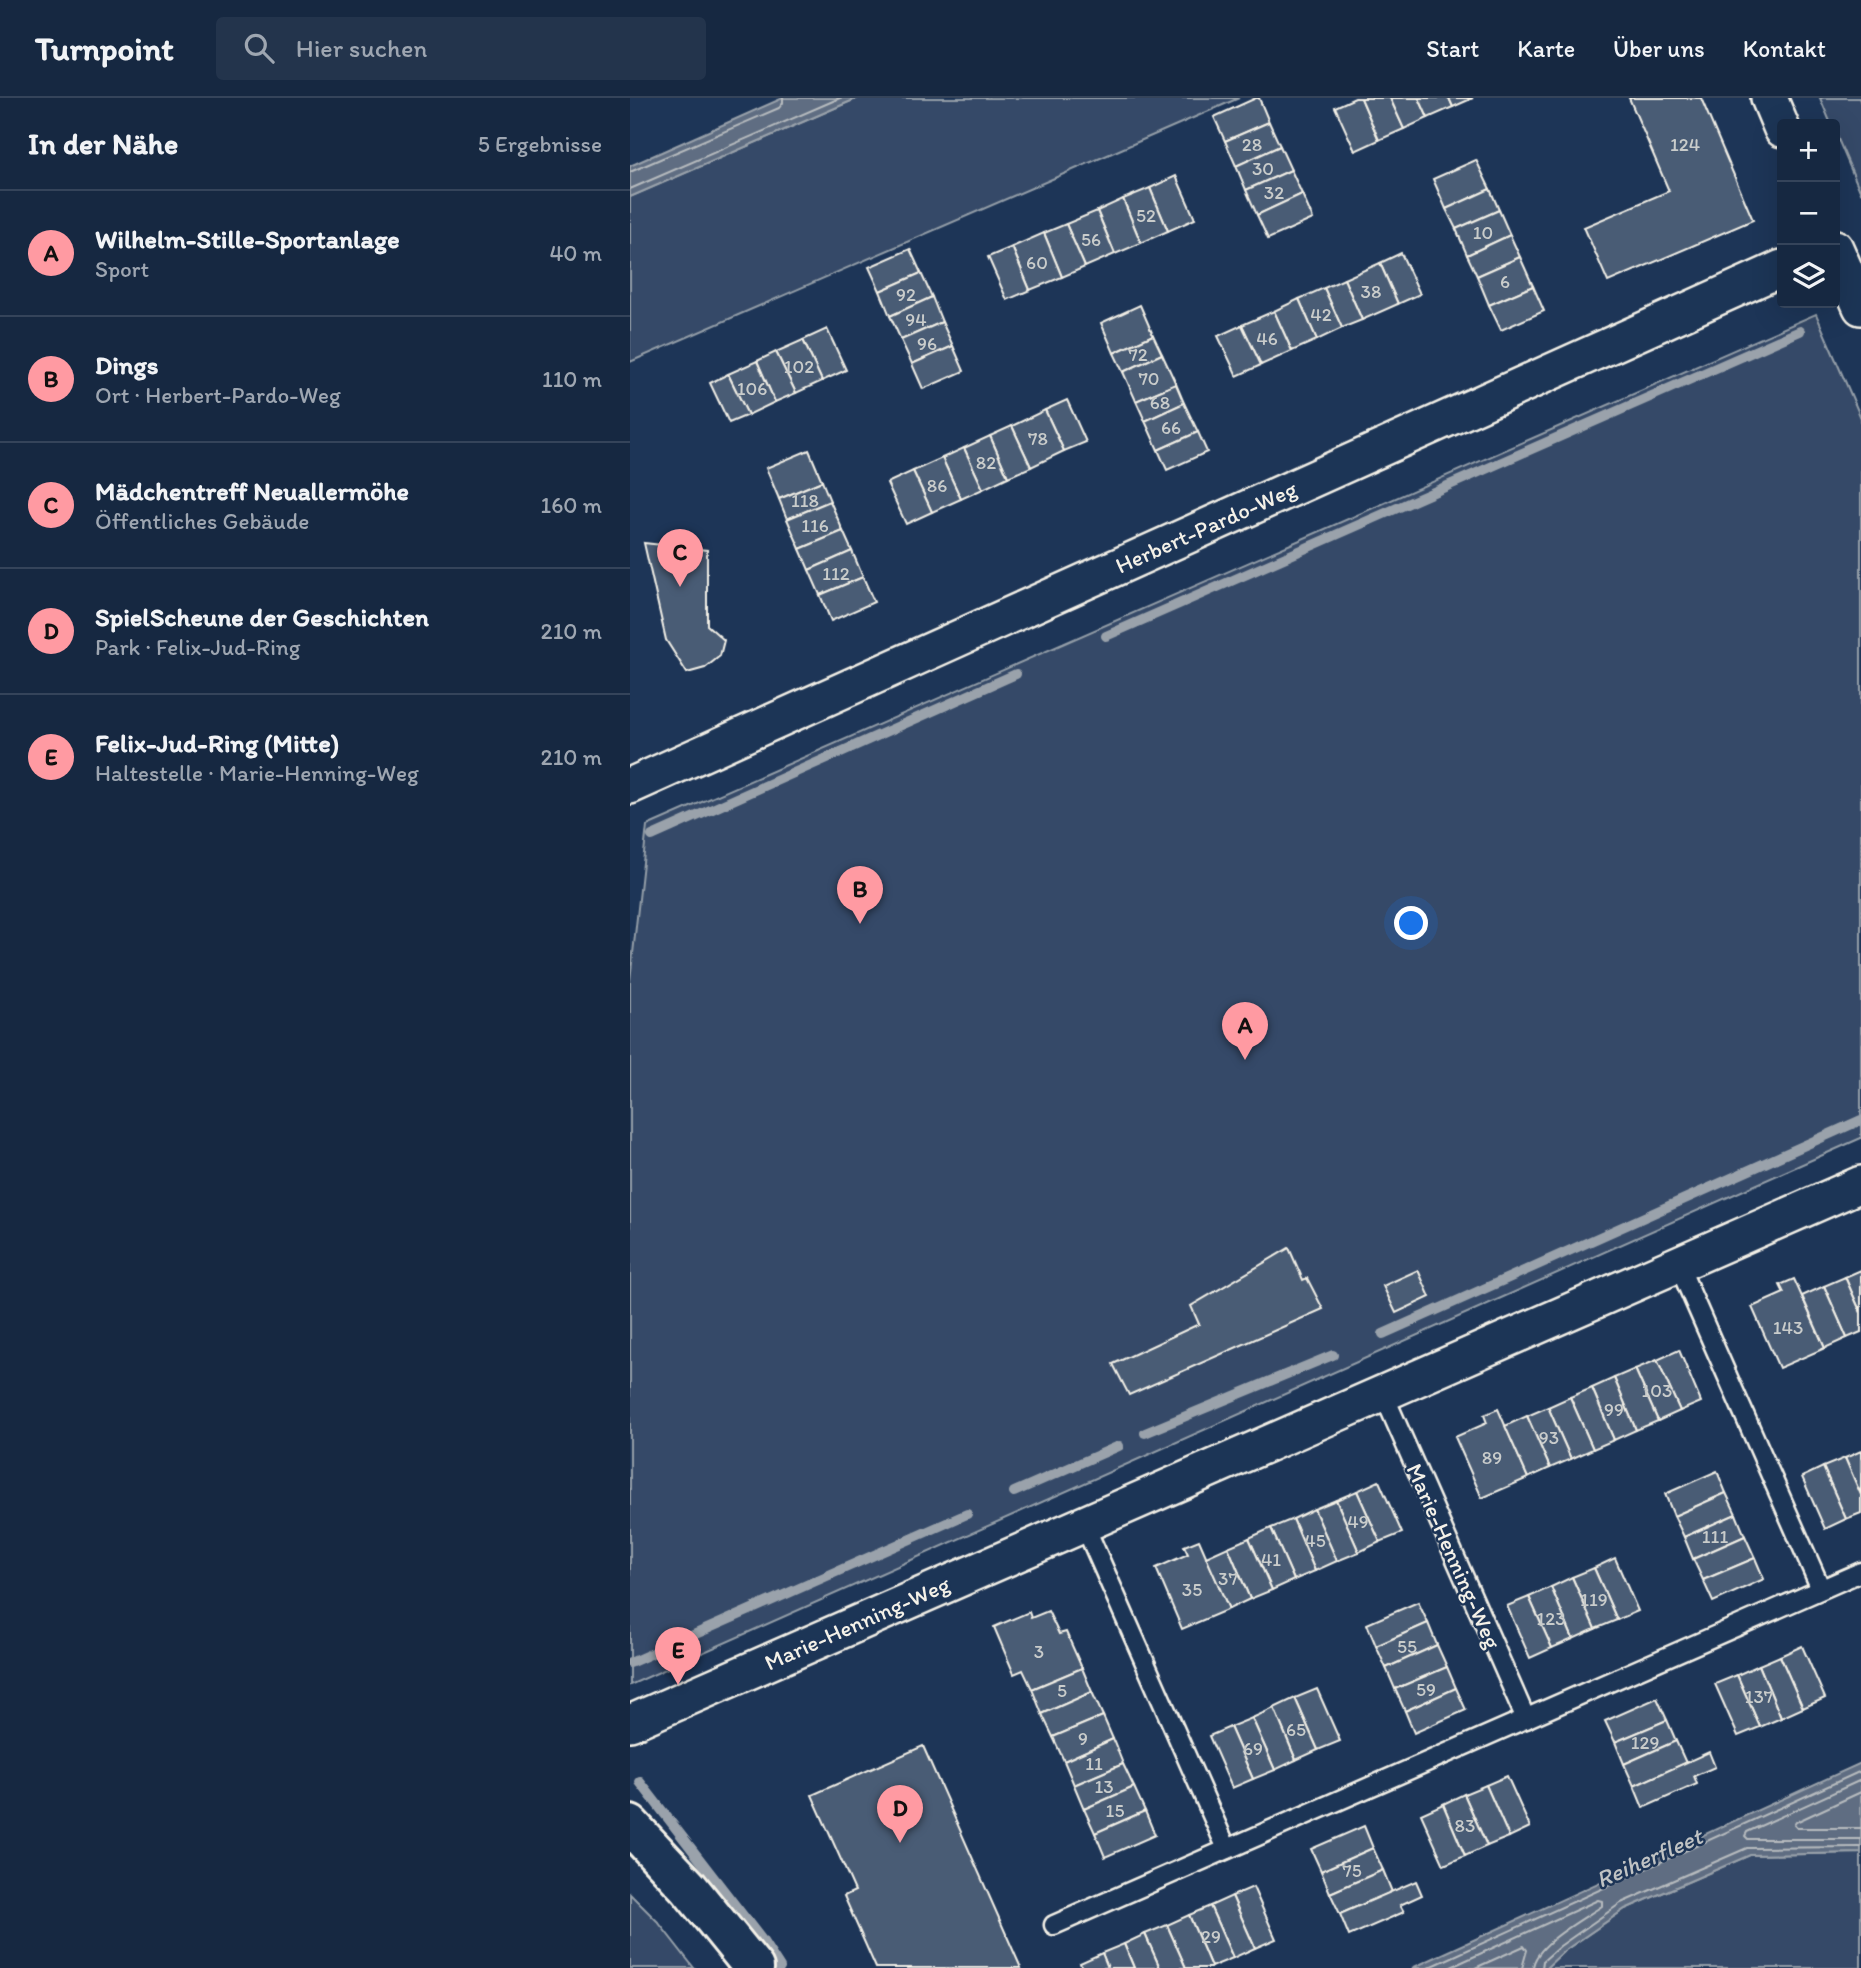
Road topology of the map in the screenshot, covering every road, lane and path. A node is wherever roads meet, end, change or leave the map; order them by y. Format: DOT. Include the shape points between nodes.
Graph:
graph roads {
  1 [pos="1769,98"];
  2 [pos="1778,119"];
  3 [pos="1840,259"];
  4 [pos="1777,270"];
  5 [pos="1861,307"];
  6 [pos="630,786"];
  7 [pos="1861,1184"];
  8 [pos="1678,1264"];
  9 [pos="1383,1393"];
  10 [pos="1084,1524"];
  11 [pos="1861,1572"];
  12 [pos="1821,1589"];
  13 [pos="1526,1718"];
  14 [pos="630,1723"];
  15 [pos="630,1825"];
  16 [pos="1227,1849"];
  17 [pos="1054,1925"];
  18 [pos="754,1968"];
  1 -- 2 [label="street"];
  3 -- 5 [label="street"];
  4 -- 6 [label="street, Herbert-Pardo-Weg"];
  7 -- 8 [label="street, Marie-Henning-Weg"];
  8 -- 9 [label="street, Marie-Henning-Weg"];
  8 -- 12 [label="lane"];
  9 -- 10 [label="street, Marie-Henning-Weg"];
  9 -- 13 [label="lane, Marie-Henning-Weg"];
  10 -- 14 [label="street, Marie-Henning-Weg"];
  10 -- 16 [label="lane"];
  11 -- 12 [label="lane"];
  12 -- 13 [label="lane"];
  13 -- 16 [label="lane"];
  15 -- 18 [label="street"];
  16 -- 17 [label="lane"];
}
